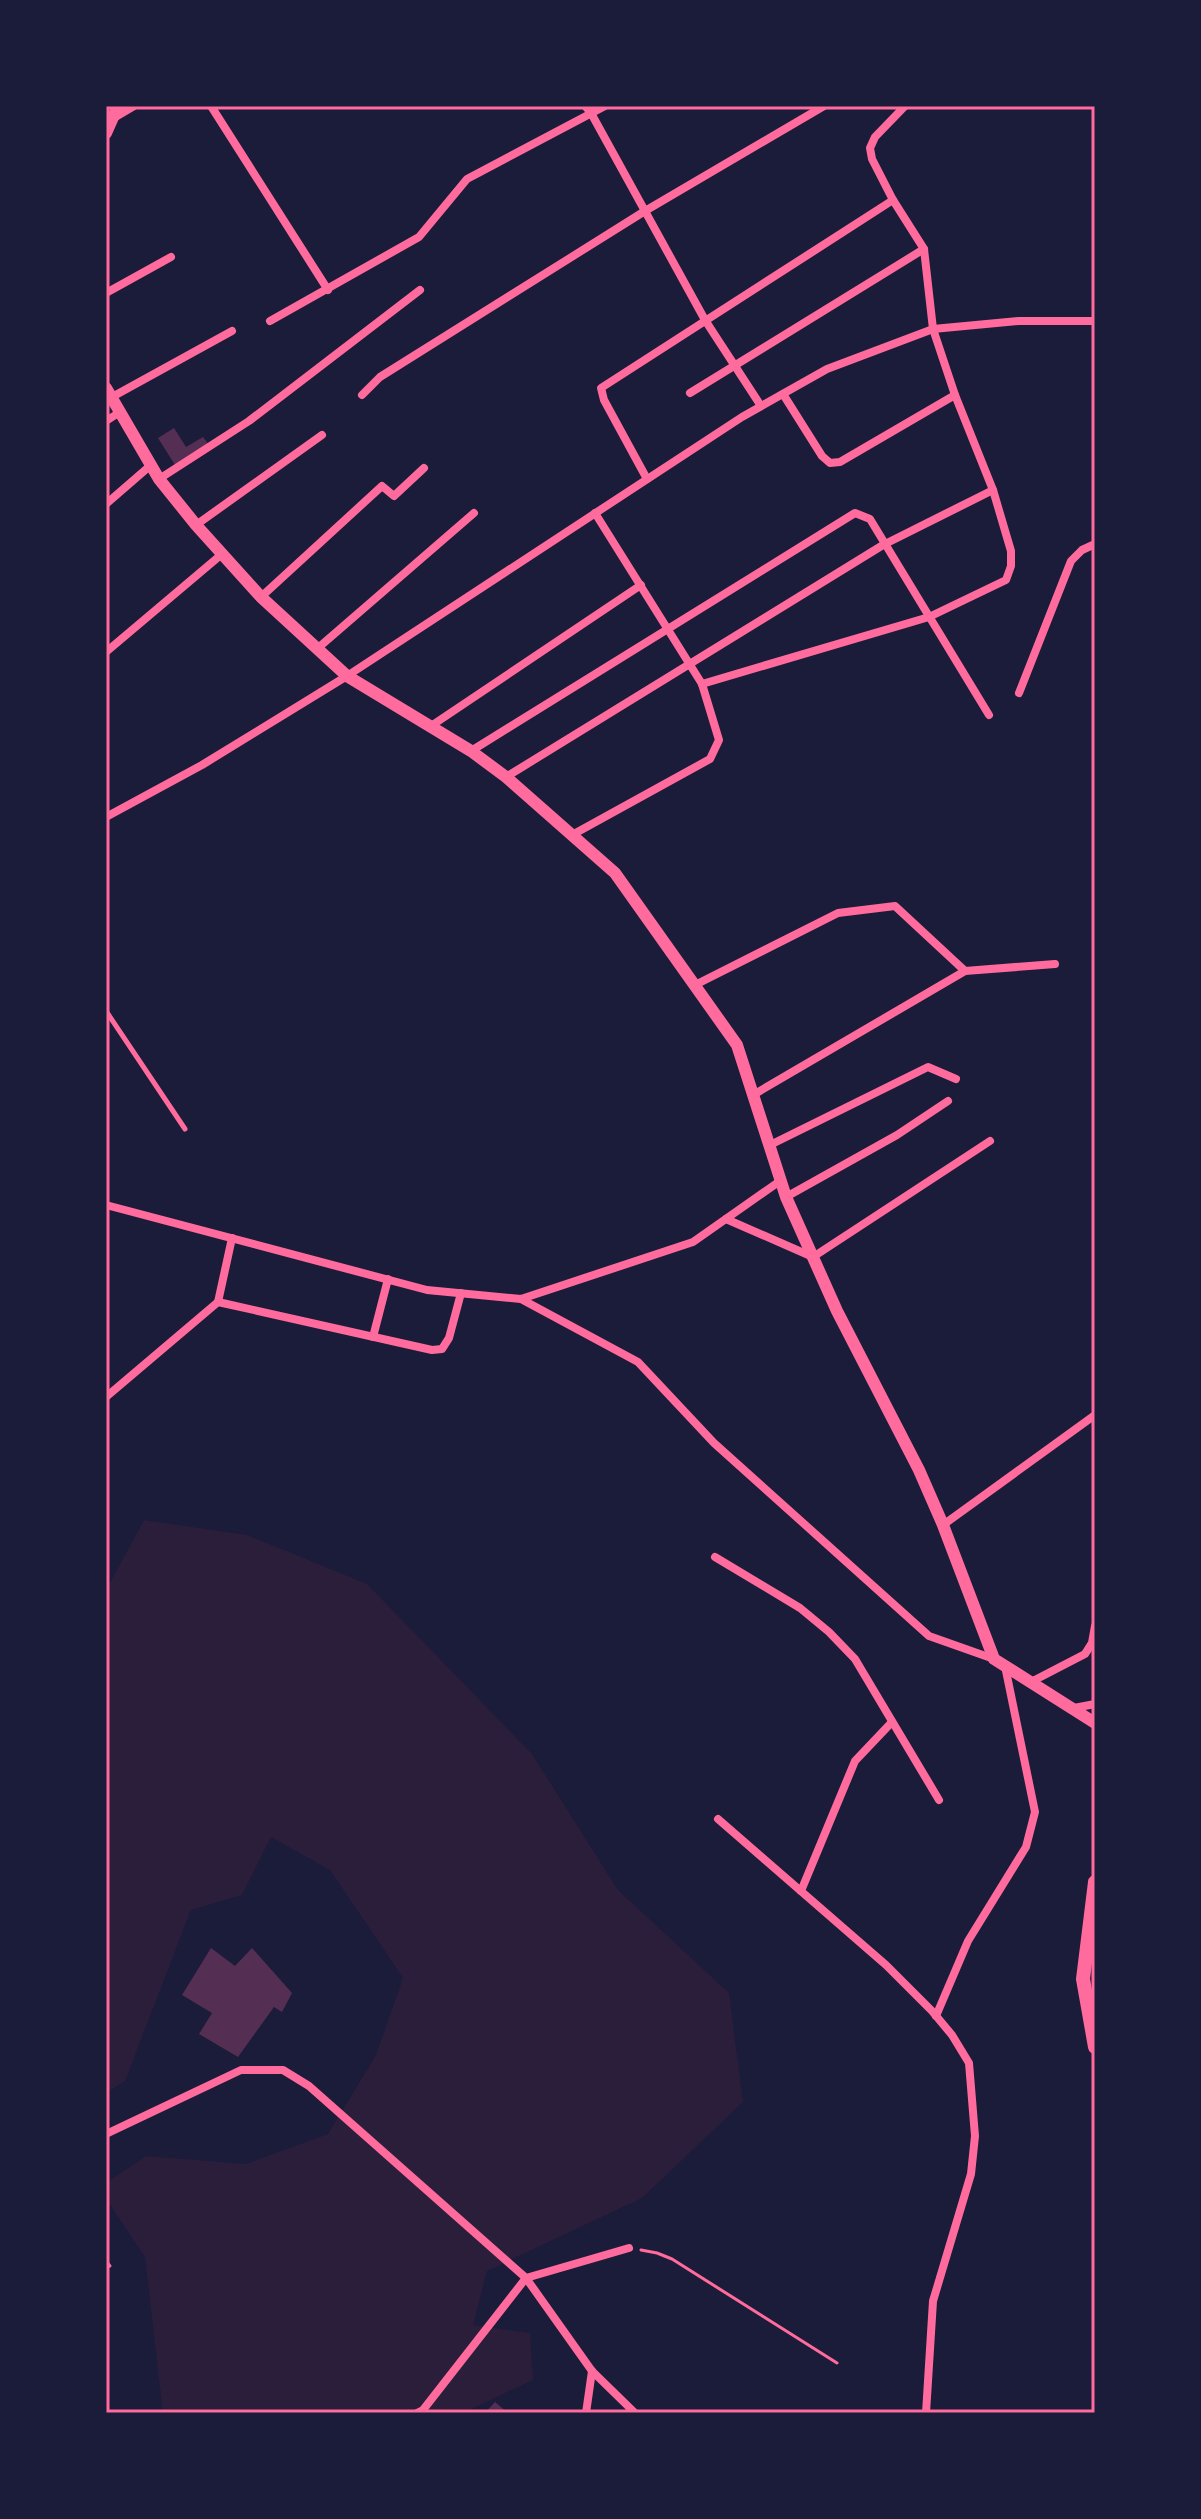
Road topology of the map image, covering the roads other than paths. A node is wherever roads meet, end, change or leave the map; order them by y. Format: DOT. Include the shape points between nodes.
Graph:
graph roads {
  1 [pos="118,106"];
  2 [pos="134,106"];
  3 [pos="211,106"];
  4 [pos="605,106"];
  5 [pos="824,106"];
  6 [pos="905,106"];
  7 [pos="588,110"];
  8 [pos="112,120"];
  9 [pos="106,133"];
  10 [pos="893,200"];
  11 [pos="645,211"];
  12 [pos="924,249"];
  13 [pos="171,257"];
  14 [pos="328,290"];
  15 [pos="420,290"];
  16 [pos="106,293"];
  17 [pos="705,320"];
  18 [pos="270,321"];
  19 [pos="1095,321"];
  20 [pos="933,329"];
  21 [pos="232,331"];
  22 [pos="735,367"];
  23 [pos="109,392"];
  24 [pos="690,393"];
  25 [pos="783,394"];
  26 [pos="362,395"];
  27 [pos="955,395"];
  28 [pos="761,406"];
  29 [pos="120,412"];
  30 [pos="106,421"];
  31 [pos="322,435"];
  32 [pos="151,465"];
  33 [pos="424,468"];
  34 [pos="159,479"];
  35 [pos="647,479"];
  36 [pos="993,490"];
  37 [pos="106,504"];
  38 [pos="474,513"];
  39 [pos="595,513"];
  40 [pos="196,525"];
  41 [pos="1095,544"];
  42 [pos="883,545"];
  43 [pos="222,554"];
  44 [pos="641,585"];
  45 [pos="261,597"];
  46 [pos="929,617"];
  47 [pos="668,630"];
  48 [pos="318,648"];
  49 [pos="106,652"];
  50 [pos="689,664"];
  51 [pos="347,676"];
  52 [pos="702,684"];
  53 [pos="1019,693"];
  54 [pos="989,715"];
  55 [pos="431,726"];
  56 [pos="471,751"];
  57 [pos="506,777"];
  58 [pos="106,817"];
  59 [pos="572,835"];
  60 [pos="1055,964"];
  61 [pos="965,971"];
  62 [pos="695,985"];
  63 [pos="106,1011"];
  64 [pos="956,1079"];
  65 [pos="753,1095"];
  66 [pos="948,1101"];
  67 [pos="185,1129"];
  68 [pos="990,1141"];
  69 [pos="768,1146"];
  70 [pos="780,1181"];
  71 [pos="786,1197"];
  72 [pos="106,1205"];
  73 [pos="726,1219"];
  74 [pos="232,1238"];
  75 [pos="813,1257"];
  76 [pos="388,1279"];
  77 [pos="461,1293"];
  78 [pos="521,1299"];
  79 [pos="218,1302"];
  80 [pos="373,1337"];
  81 [pos="106,1397"];
  82 [pos="1095,1415"];
  83 [pos="943,1525"];
  84 [pos="715,1557"];
  85 [pos="1095,1626"];
  86 [pos="1000,1662"];
  87 [pos="1029,1683"];
  88 [pos="1095,1704"];
  89 [pos="1074,1708"];
  90 [pos="892,1722"];
  91 [pos="1095,1723"];
  92 [pos="939,1800"];
  93 [pos="718,1819"];
  94 [pos="1095,1882"];
  95 [pos="801,1891"];
  96 [pos="936,2016"];
  97 [pos="1095,2047"];
  98 [pos="106,2134"];
  99 [pos="629,2248"];
  100 [pos="526,2278"];
  101 [pos="592,2371"];
  102 [pos="417,2413"];
  103 [pos="586,2413"];
  104 [pos="635,2413"];
  105 [pos="926,2413"];
  1 -- 8 [label="street"];
  2 -- 8 [label="street"];
  3 -- 14 [label="street"];
  4 -- 7 [label="street"];
  5 -- 11 [label="street"];
  6 -- 10 [label="street" via="870,148"];
  7 -- 11 [label="street"];
  7 -- 14 [label="street" via="467,179 419,237"];
  8 -- 9 [label="street"];
  10 -- 12 [label="street"];
  10 -- 17 [label="street"];
  11 -- 17 [label="street"];
  11 -- 26 [label="street" via="380,377"];
  12 -- 20 [label="street"];
  12 -- 22 [label="street"];
  13 -- 16 [label="street"];
  14 -- 18 [label="street"];
  15 -- 34 [label="street" via="249,421"];
  17 -- 22 [label="street"];
  17 -- 35 [label="street" via="601,388"];
  19 -- 20 [label="street"];
  20 -- 25 [label="street" via="827,369"];
  20 -- 27 [label="street"];
  21 -- 23 [label="street"];
  22 -- 24 [label="street"];
  22 -- 28 [label="street"];
  23 -- 29 [label="street"];
  25 -- 27 [label="street" via="830,463"];
  25 -- 28 [label="street"];
  27 -- 36 [label="street"];
  28 -- 35 [label="street"];
  29 -- 30 [label="street"];
  29 -- 32 [label="street"];
  31 -- 40 [label="street"];
  32 -- 34 [label="street"];
  32 -- 37 [label="street"];
  33 -- 45 [label="street" via="394,496 382,486"];
  34 -- 40 [label="street"];
  35 -- 39 [label="street"];
  36 -- 42 [label="street"];
  36 -- 46 [label="street" via="1011,551 1006,580"];
  38 -- 48 [label="street"];
  39 -- 44 [label="street"];
  39 -- 51 [label="street"];
  40 -- 43 [label="street"];
  41 -- 53 [label="street" via="1071,561"];
  42 -- 46 [label="street"];
  42 -- 47 [label="street" via="870,519 855,513"];
  42 -- 50 [label="street"];
  43 -- 45 [label="street"];
  43 -- 49 [label="street"];
  44 -- 47 [label="street"];
  44 -- 55 [label="street"];
  45 -- 48 [label="street"];
  46 -- 52 [label="street"];
  46 -- 54 [label="street"];
  47 -- 50 [label="street"];
  47 -- 56 [label="street"];
  48 -- 51 [label="street"];
  50 -- 52 [label="street"];
  50 -- 57 [label="street"];
  51 -- 55 [label="street"];
  51 -- 58 [label="street"];
  52 -- 59 [label="street" via="719,740 710,759"];
  55 -- 56 [label="street"];
  56 -- 57 [label="street"];
  57 -- 59 [label="street"];
  59 -- 62 [label="street" via="615,873"];
  60 -- 61 [label="street"];
  61 -- 62 [label="street" via="895,906 838,913"];
  61 -- 65 [label="street"];
  62 -- 65 [label="street" via="737,1045"];
  63 -- 67 [label="lane"];
  64 -- 69 [label="street" via="928,1067"];
  65 -- 69 [label="street"];
  66 -- 71 [label="street"];
  68 -- 75 [label="street"];
  69 -- 70 [label="street"];
  70 -- 71 [label="street"];
  70 -- 73 [label="street"];
  71 -- 75 [label="street"];
  72 -- 74 [label="street"];
  73 -- 75 [label="street"];
  73 -- 78 [label="street" via="693,1242"];
  74 -- 76 [label="street"];
  74 -- 79 [label="street"];
  75 -- 83 [label="street"];
  76 -- 77 [label="street"];
  76 -- 80 [label="street"];
  77 -- 78 [label="street"];
  77 -- 80 [label="street" via="442,1349"];
  78 -- 86 [label="street" via="638,1362 714,1443 929,1636"];
  79 -- 80 [label="street"];
  79 -- 81 [label="street"];
  82 -- 83 [label="street"];
  83 -- 86 [label="street"];
  84 -- 90 [label="street" via="800,1608 829,1632 855,1659"];
  85 -- 87 [label="street" via="1085,1654"];
  86 -- 87 [label="street"];
  86 -- 96 [label="street" via="1035,1812 1026,1847 968,1941"];
  87 -- 89 [label="street"];
  88 -- 89 [label="street"];
  89 -- 91 [label="street"];
  90 -- 92 [label="street"];
  90 -- 95 [label="street" via="855,1761"];
  93 -- 95 [label="street"];
  94 -- 97 [label="main road" via="1083,1979"];
  95 -- 96 [label="street"];
  96 -- 105 [label="street" via="969,2063 975,2136 971,2174 933,2301"];
  98 -- 100 [label="street" via="241,2070 283,2070 309,2086"];
  99 -- 100 [label="street"];
  100 -- 101 [label="street"];
  100 -- 102 [label="street"];
  101 -- 103 [label="street"];
  101 -- 104 [label="street"];
}
